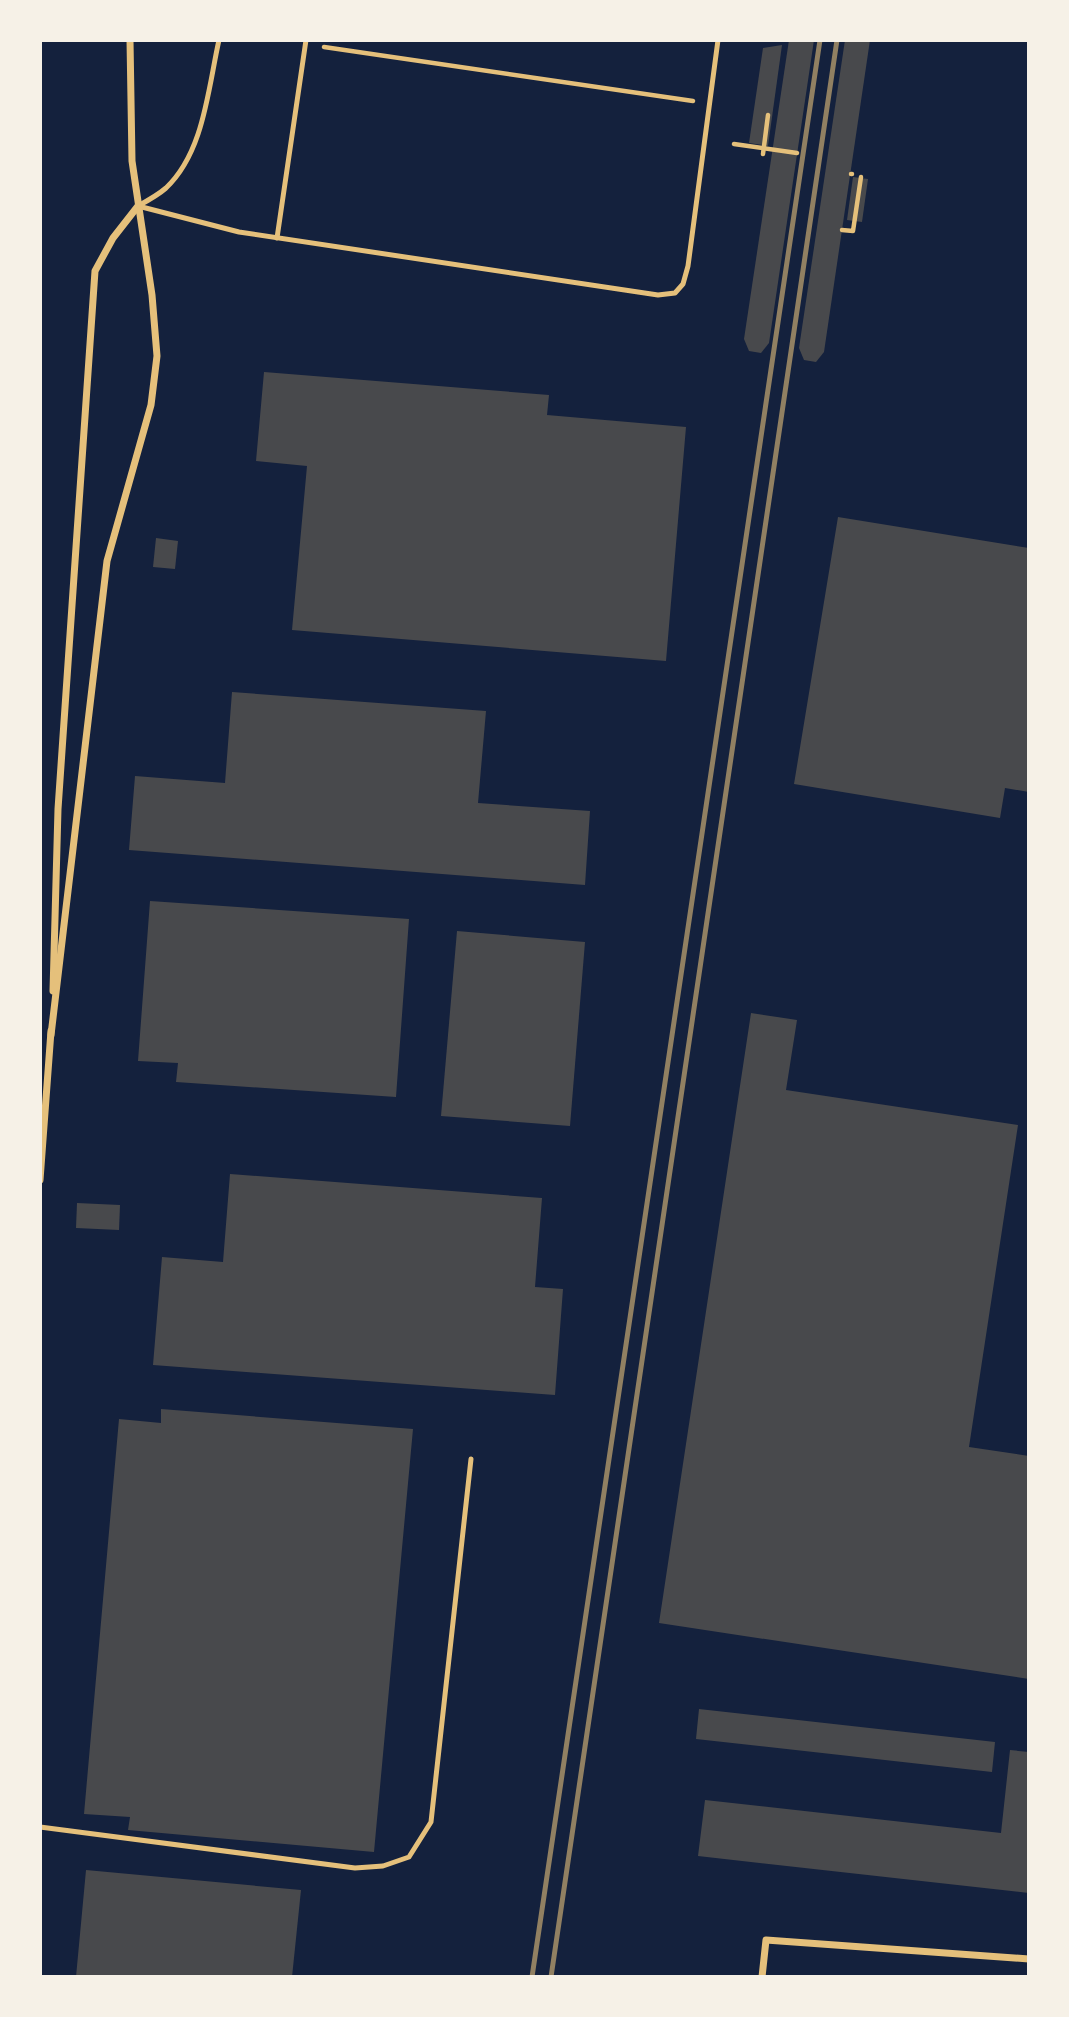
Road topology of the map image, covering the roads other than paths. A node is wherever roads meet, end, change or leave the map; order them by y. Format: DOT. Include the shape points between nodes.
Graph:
graph roads {
  1 [pos="130,40"];
  2 [pos="219,40"];
  3 [pos="718,40"];
  4 [pos="306,42"];
  5 [pos="138,206"];
  6 [pos="276,238"];
  7 [pos="51,1035"];
  8 [pos="44,1100"];
  9 [pos="40,1180"];
  10 [pos="471,1459"];
  11 [pos="40,1827"];
  12 [pos="1029,1959"];
  13 [pos="762,1977"];
  1 -- 5 [label="street" via="132,161"];
  2 -- 5 [label="lane" via="197,137 183,169 164,190"];
  3 -- 6 [label="lane" via="688,266 675,293 658,295"];
  4 -- 6 [label="lane"];
  5 -- 6 [label="lane"];
  5 -- 7 [label="street" via="157,356 151,405 107,561"];
  5 -- 7 [label="street" via="95,271 58,809"];
  7 -- 8 [label="street"];
  8 -- 9 [label="street"];
  10 -- 11 [label="lane" via="431,1822 408,1857 383,1866 355,1868"];
  12 -- 13 [label="street" via="766,1940"];
}
